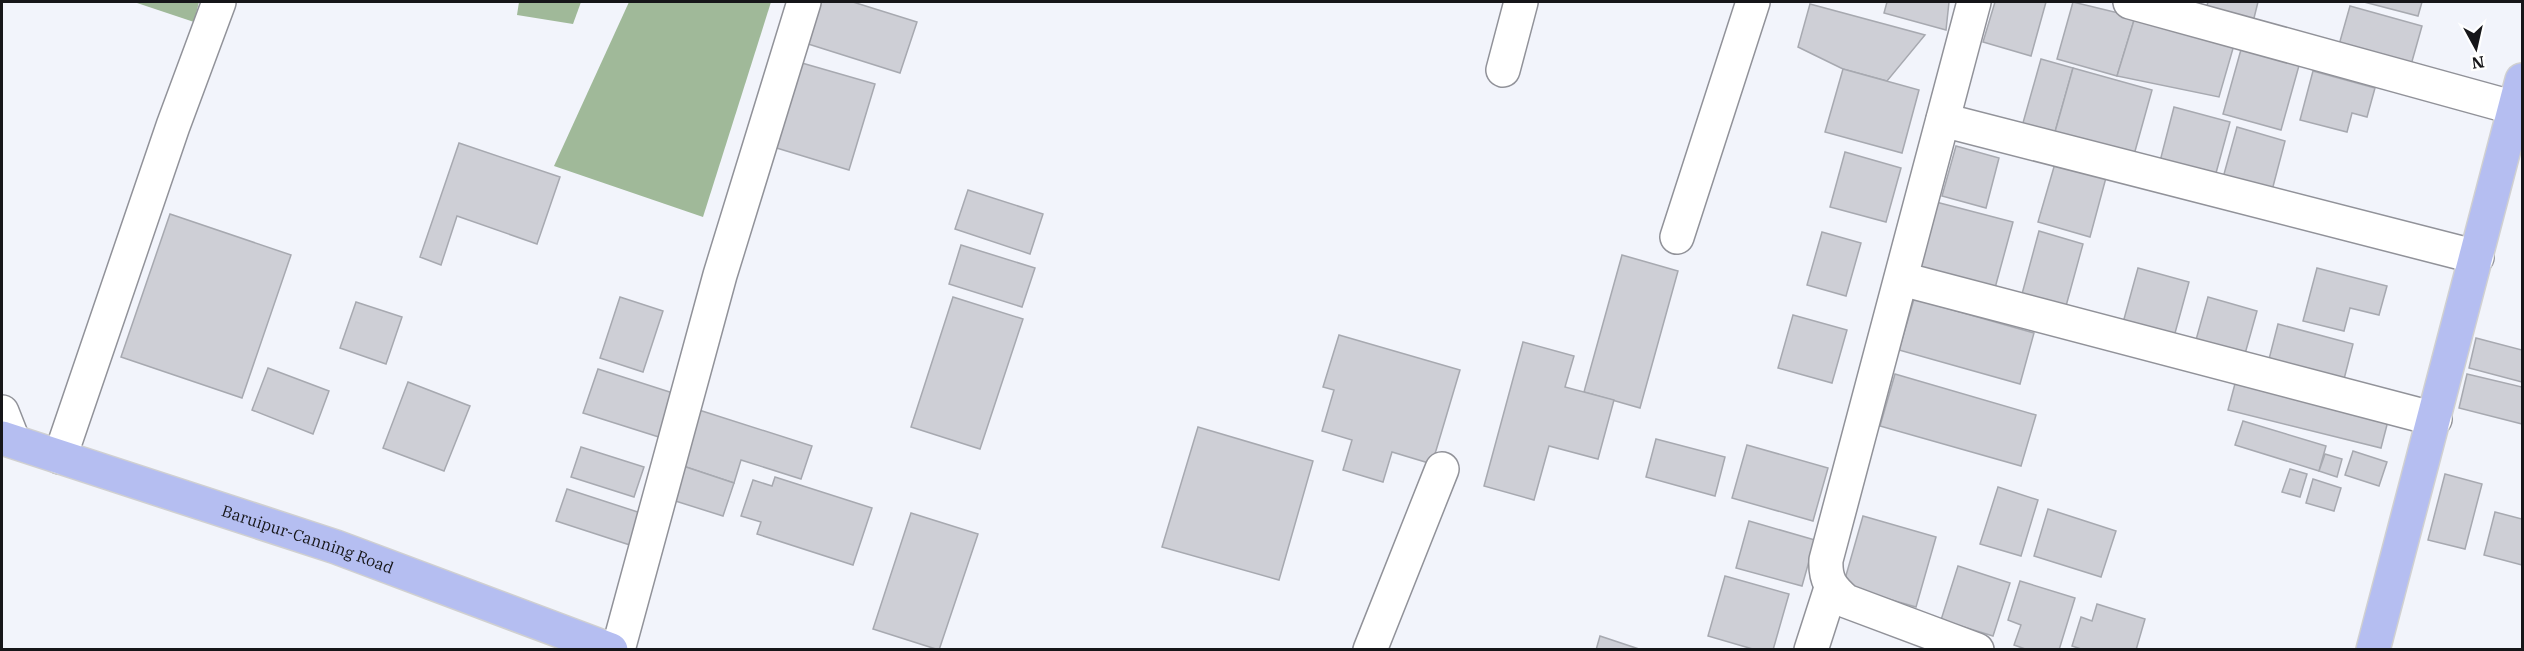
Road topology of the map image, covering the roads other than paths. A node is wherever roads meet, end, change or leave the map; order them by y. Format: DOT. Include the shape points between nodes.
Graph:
graph roads {
  1 [pos="219,2"];
  2 [pos="804,2"];
  3 [pos="1521,2"];
  4 [pos="1753,2"];
  5 [pos="1974,2"];
  6 [pos="2130,2"];
  7 [pos="1503,70"];
  8 [pos="2519,94"];
  9 [pos="1943,120"];
  10 [pos="1677,237"];
  11 [pos="2477,257"];
  12 [pos="1902,279"];
  13 [pos="2435,419"];
  14 [pos="5,430"];
  15 [pos="60,457"];
  16 [pos="1442,469"];
  17 [pos="1831,588"];
  18 [pos="611,650"];
  19 [pos="618,650"];
  20 [pos="1370,650"];
  21 [pos="1811,650"];
  22 [pos="1977,650"];
  23 [pos="2373,650"];
  1 -- 15 [label="street"];
  2 -- 19 [label="street" via="720,275"];
  3 -- 7 [label="street"];
  4 -- 10 [label="street"];
  5 -- 9 [label="street"];
  6 -- 8 [label="street"];
  8 -- 11 [label="main road"];
  9 -- 11 [label="street"];
  9 -- 12 [label="street"];
  11 -- 13 [label="main road"];
  12 -- 13 [label="street"];
  12 -- 17 [label="street" via="1826,560 1825,573"];
  13 -- 23 [label="main road"];
  14 -- 15 [label="main road, Baruipur-Canning Road"];
  15 -- 18 [label="main road, Baruipur-Canning Road" via="336,547"];
  16 -- 20 [label="street"];
  17 -- 21 [label="street"];
  17 -- 22 [label="street" via="1845,601"];
}
